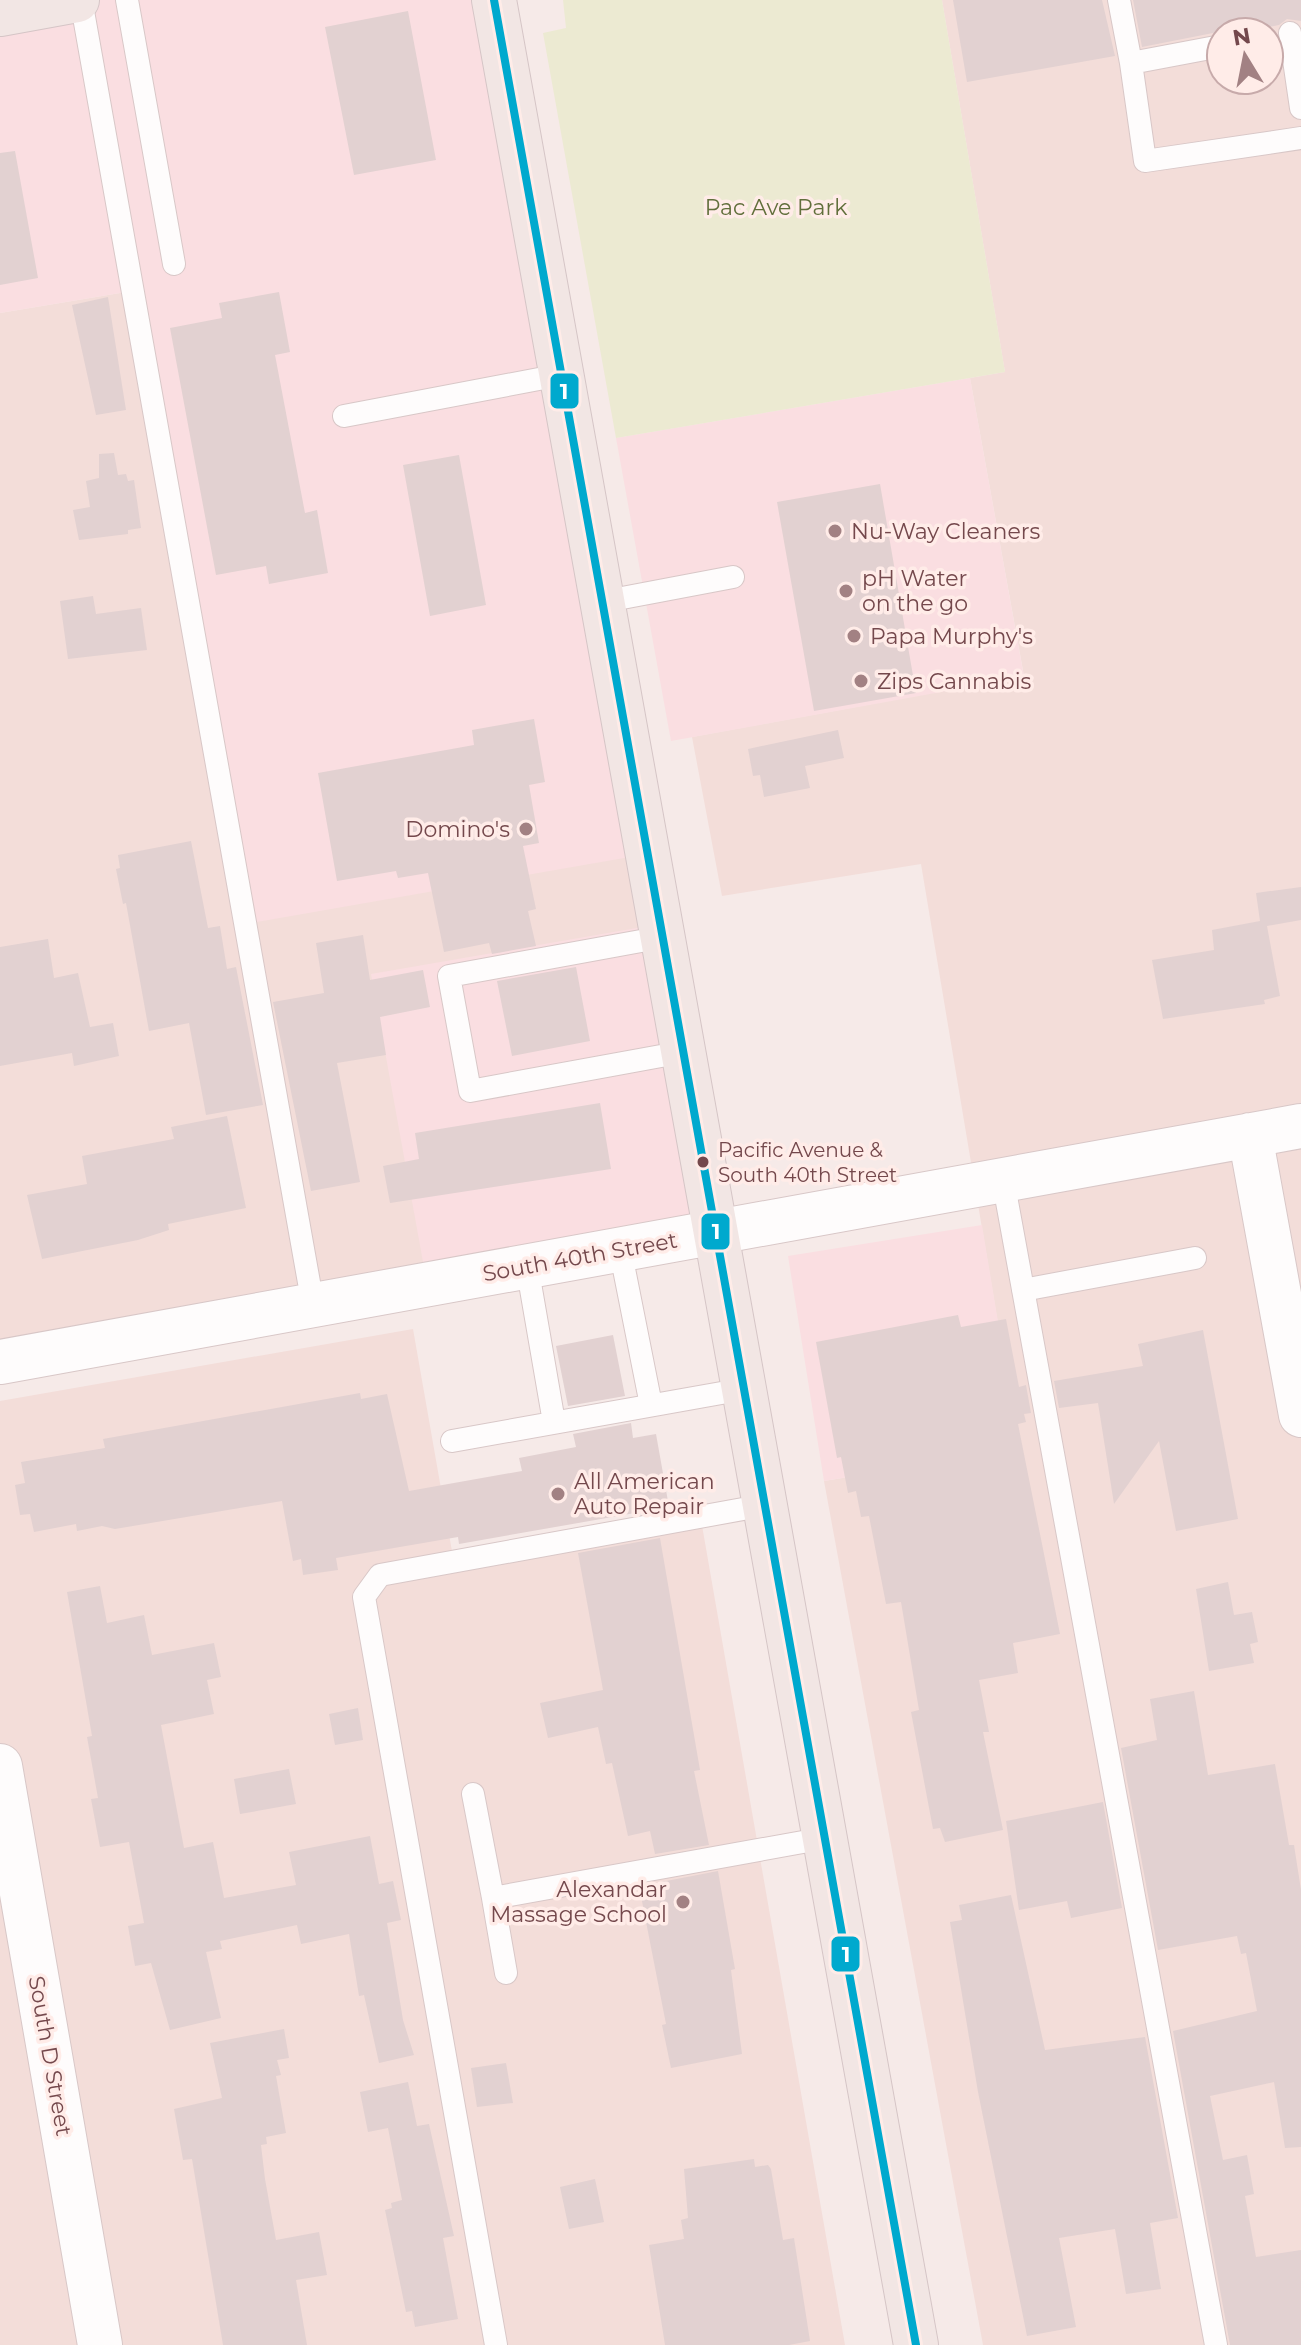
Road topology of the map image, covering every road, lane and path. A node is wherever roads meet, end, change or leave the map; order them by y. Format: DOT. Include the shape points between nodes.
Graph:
graph roads {
  1 [pos="79,0"];
  2 [pos="127,0"];
  3 [pos="494,0"];
  4 [pos="1119,0"];
  5 [pos="0,14"];
  6 [pos="1287,33"];
  7 [pos="1205,49"];
  8 [pos="1131,63"];
  9 [pos="1301,108"];
  10 [pos="1301,138"];
  11 [pos="174,264"];
  12 [pos="560,375"];
  13 [pos="344,416"];
  14 [pos="733,577"];
  15 [pos="601,602"];
  16 [pos="663,937"];
  17 [pos="683,1052"];
  18 [pos="1301,1126"];
  19 [pos="1250,1135"];
  20 [pos="1003,1180"];
  21 [pos="716,1232"];
  22 [pos="620,1249"];
  23 [pos="1195,1258"];
  24 [pos="527,1266"];
  25 [pos="1023,1290"];
  26 [pos="313,1305"];
  27 [pos="0,1362"];
  28 [pos="744,1389"];
  29 [pos="651,1405"];
  30 [pos="1301,1415"];
  31 [pos="554,1422"];
  32 [pos="452,1441"];
  33 [pos="765,1505"];
  34 [pos="0,1766"];
  35 [pos="473,1794"];
  36 [pos="825,1838"];
  37 [pos="493,1898"];
  38 [pos="506,1973"];
  39 [pos="100,2345"];
  40 [pos="496,2345"];
  41 [pos="916,2345"];
  42 [pos="1216,2345"];
  1 -- 5 [label="main road"];
  1 -- 26 [label="lane"];
  2 -- 11 [label="lane"];
  3 -- 12 [label="main road"];
  4 -- 8 [label="lane"];
  6 -- 9 [label="lane"];
  7 -- 8 [label="lane"];
  8 -- 10 [label="lane" via="1145,161"];
  12 -- 13 [label="lane"];
  12 -- 15 [label="main road"];
  14 -- 15 [label="lane"];
  15 -- 16 [label="main road"];
  16 -- 17 [label="main road"];
  16 -- 17 [label="lane" via="449,976 470,1091"];
  17 -- 21 [label="main road"];
  18 -- 19 [label="street, South 40th Street"];
  19 -- 20 [label="street, South 40th Street"];
  19 -- 30 [label="street"];
  20 -- 21 [label="street, South 40th Street"];
  20 -- 25 [label="lane"];
  21 -- 22 [label="street, South 40th Street"];
  21 -- 28 [label="main road"];
  22 -- 24 [label="street, South 40th Street"];
  22 -- 29 [label="lane"];
  23 -- 25 [label="lane"];
  24 -- 26 [label="street, South 40th Street"];
  24 -- 31 [label="lane"];
  25 -- 42 [label="lane"];
  26 -- 27 [label="street, South 40th Street"];
  28 -- 29 [label="lane"];
  28 -- 33 [label="main road"];
  29 -- 31 [label="lane"];
  31 -- 32 [label="lane"];
  33 -- 36 [label="main road"];
  33 -- 40 [label="lane" via="380,1575 364,1597"];
  34 -- 39 [label="street, South D Street"];
  35 -- 37 [label="lane"];
  36 -- 37 [label="lane"];
  36 -- 41 [label="main road"];
  37 -- 38 [label="lane"];
}
